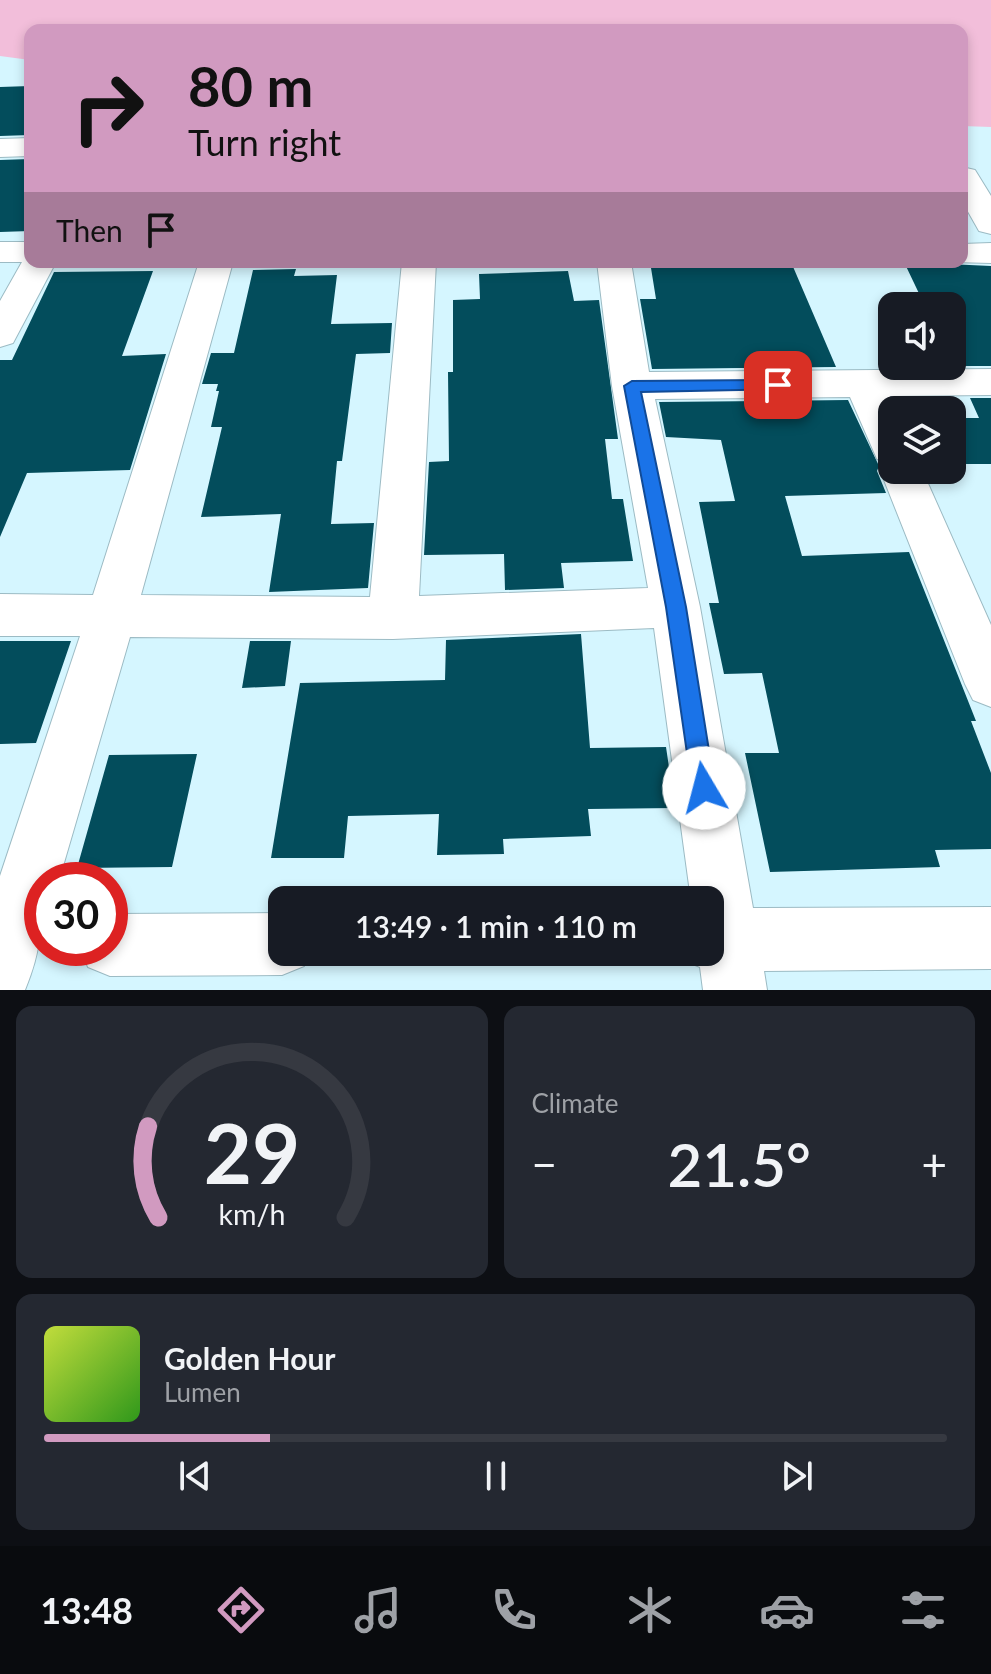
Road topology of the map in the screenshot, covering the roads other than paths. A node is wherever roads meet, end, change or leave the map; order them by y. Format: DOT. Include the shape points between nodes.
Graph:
graph roads {
  1 [pos="24,147"];
  2 [pos="0,148"];
  3 [pos="968,183"];
  4 [pos="991,224"];
  5 [pos="24,251"];
  6 [pos="991,253"];
  7 [pos="968,254"];
  8 [pos="214,268"];
  9 [pos="419,268"];
  10 [pos="615,268"];
  11 [pos="0,335"];
  12 [pos="991,382"];
  13 [pos="865,385"];
  14 [pos="632,386"];
  15 [pos="878,415"];
  16 [pos="907,484"];
  17 [pos="676,607"];
  18 [pos="0,615"];
  19 [pos="111,616"];
  20 [pos="393,618"];
  21 [pos="991,684"];
  22 [pos="714,886"];
  23 [pos="991,938"];
  24 [pos="268,944"];
  25 [pos="128,945"];
  26 [pos="13,953"];
  27 [pos="724,957"];
  1 -- 2 [label="street"];
  3 -- 4 [label="street"];
  5 -- 11 [label="street"];
  6 -- 7 [label="street"];
  8 -- 19 [label="street"];
  9 -- 20 [label="street"];
  10 -- 14 [label="street"];
  12 -- 13 [label="street"];
  13 -- 14 [label="street"];
  13 -- 15 [label="street"];
  14 -- 17 [label="street"];
  16 -- 21 [label="street"];
  17 -- 20 [label="street"];
  17 -- 22 [label="street"];
  18 -- 19 [label="street"];
  19 -- 20 [label="street"];
  19 -- 26 [label="street"];
  23 -- 27 [label="street"];
  24 -- 25 [label="street"];
}
